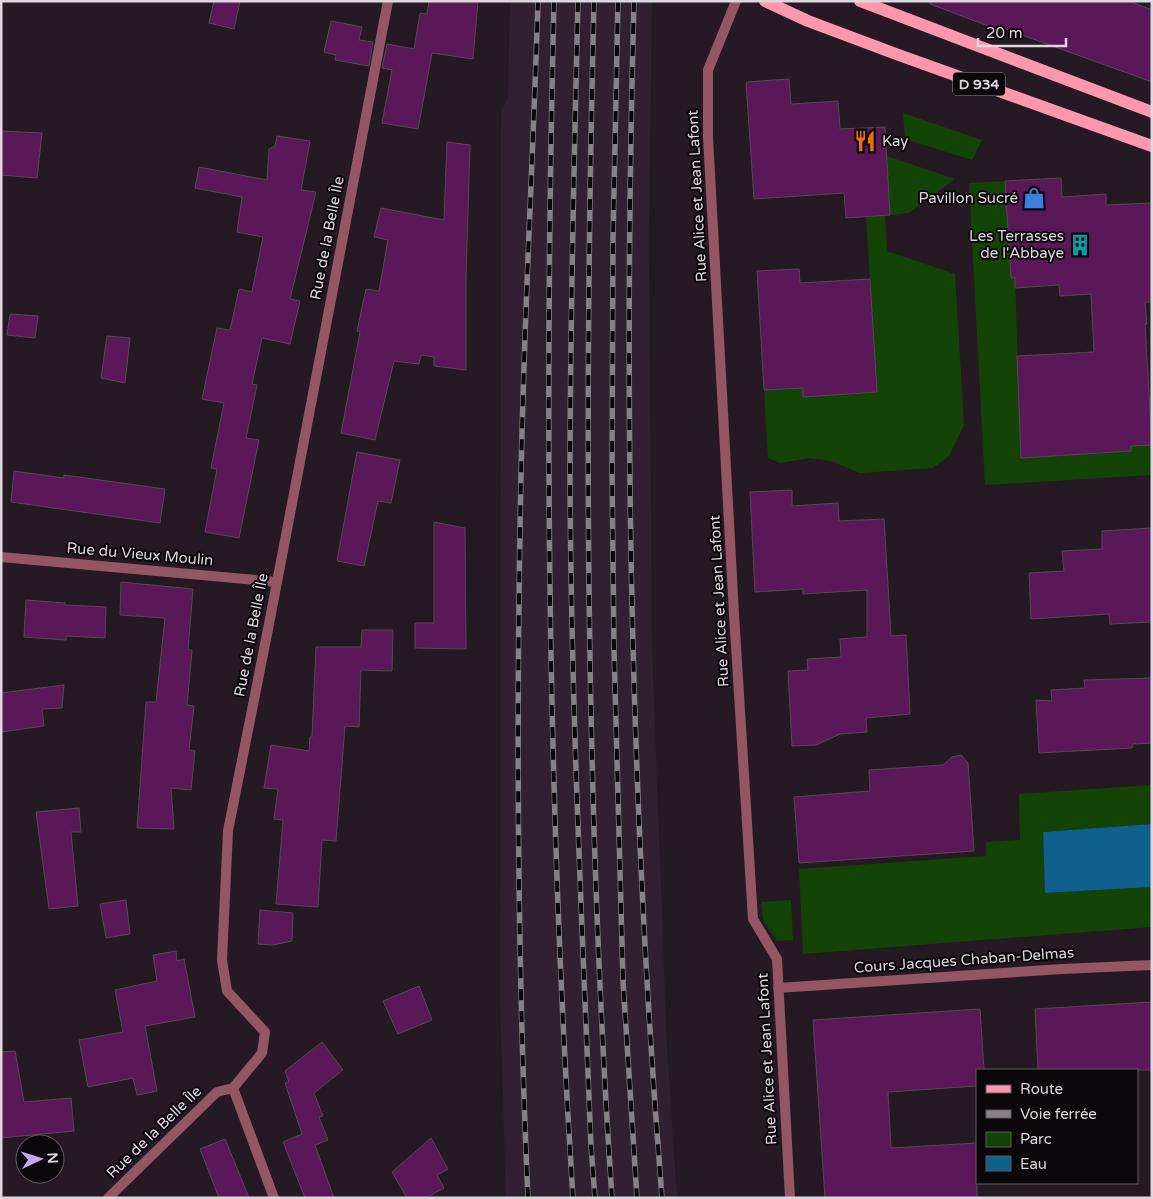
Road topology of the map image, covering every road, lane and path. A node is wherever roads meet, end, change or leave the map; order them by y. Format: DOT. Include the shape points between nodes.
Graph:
graph roads {
  1 [pos="388,1"];
  2 [pos="736,1"];
  3 [pos="764,1"];
  4 [pos="860,1"];
  5 [pos="1152,112"];
  6 [pos="1152,146"];
  7 [pos="1,556"];
  8 [pos="277,582"];
  9 [pos="1152,965"];
  10 [pos="778,988"];
  11 [pos="233,1088"];
  12 [pos="108,1198"];
  13 [pos="274,1198"];
  14 [pos="790,1198"];
  1 -- 8 [label="street, Rue de la Belle Île"];
  2 -- 10 [label="street, Rue Alice et Jean Lafont" via="708,70 708,137 753,919 777,959"];
  3 -- 6 [label="main road, D 934" via="896,54"];
  4 -- 5 [label="main road, D 934"];
  7 -- 8 [label="street, Rue du Vieux Moulin"];
  8 -- 11 [label="street, Rue de la Belle Île" via="228,831 222,960 227,991 265,1032 262,1053"];
  9 -- 10 [label="street, Cours Jacques Chaban-Delmas"];
  10 -- 14 [label="street, Rue Alice et Jean Lafont"];
  11 -- 12 [label="street, Rue de la Belle Île" via="217,1092"];
  11 -- 13 [label="street"];
}
